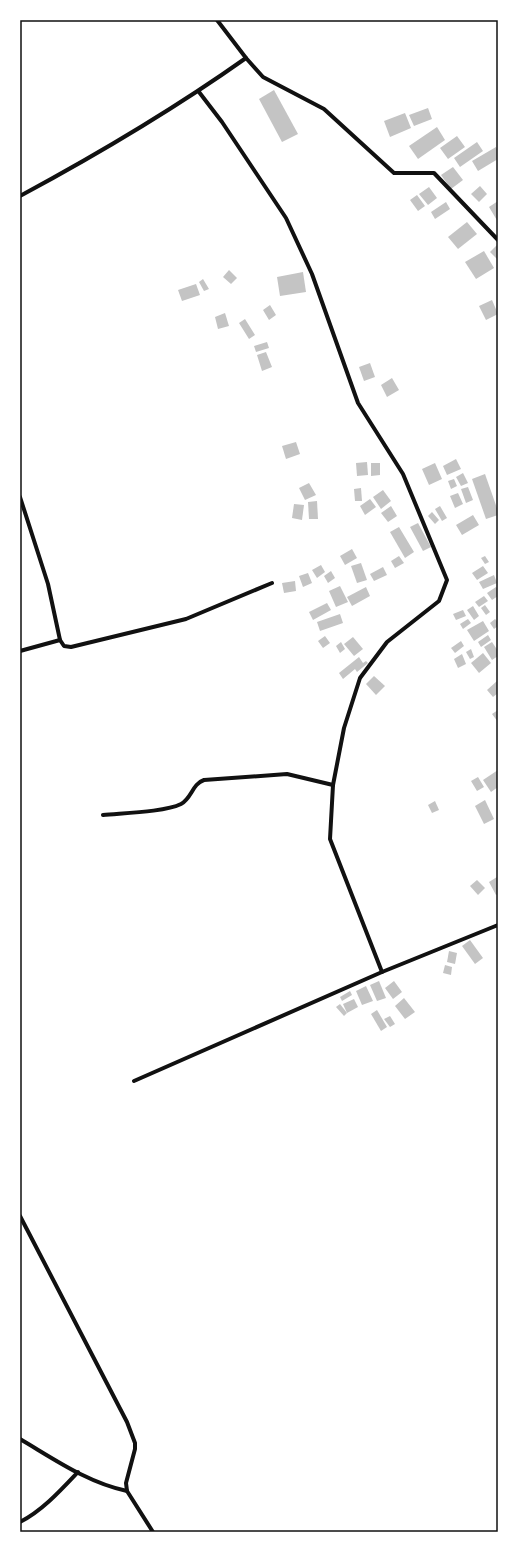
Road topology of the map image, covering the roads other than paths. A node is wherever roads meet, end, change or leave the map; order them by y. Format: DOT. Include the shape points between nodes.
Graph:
graph roads {
  1 [pos="217,20"];
  2 [pos="246,58"];
  3 [pos="199,92"];
  4 [pos="21,194"];
  5 [pos="498,240"];
  6 [pos="20,497"];
  7 [pos="272,583"];
  8 [pos="60,640"];
  9 [pos="20,651"];
  10 [pos="333,785"];
  11 [pos="103,815"];
  12 [pos="498,925"];
  13 [pos="382,972"];
  14 [pos="134,1081"];
  15 [pos="20,1216"];
  16 [pos="20,1439"];
  17 [pos="78,1472"];
  18 [pos="127,1491"];
  19 [pos="20,1522"];
  20 [pos="153,1532"];
  1 -- 2 [label="street"];
  2 -- 3 [label="street"];
  2 -- 5 [label="street" via="263,77 324,109 394,173 434,173"];
  3 -- 4 [label="street" via="86,160"];
  3 -- 10 [label="street" via="286,218 312,274 358,403 403,474 447,580 439,601 387,642 360,678 344,728"];
  6 -- 8 [label="street" via="48,584"];
  7 -- 8 [label="street" via="186,619 71,647 64,646"];
  8 -- 9 [label="street"];
  10 -- 11 [label="street" via="287,774 204,780 196,785 182,804 170,808"];
  10 -- 13 [label="street" via="330,839"];
  12 -- 13 [label="street"];
  13 -- 14 [label="street"];
  15 -- 18 [label="street" via="131,1433 135,1449 126,1483"];
  16 -- 17 [label="street"];
  17 -- 18 [label="street" via="113,1488"];
  17 -- 19 [label="street" via="42,1507"];
  18 -- 20 [label="street"];
}
